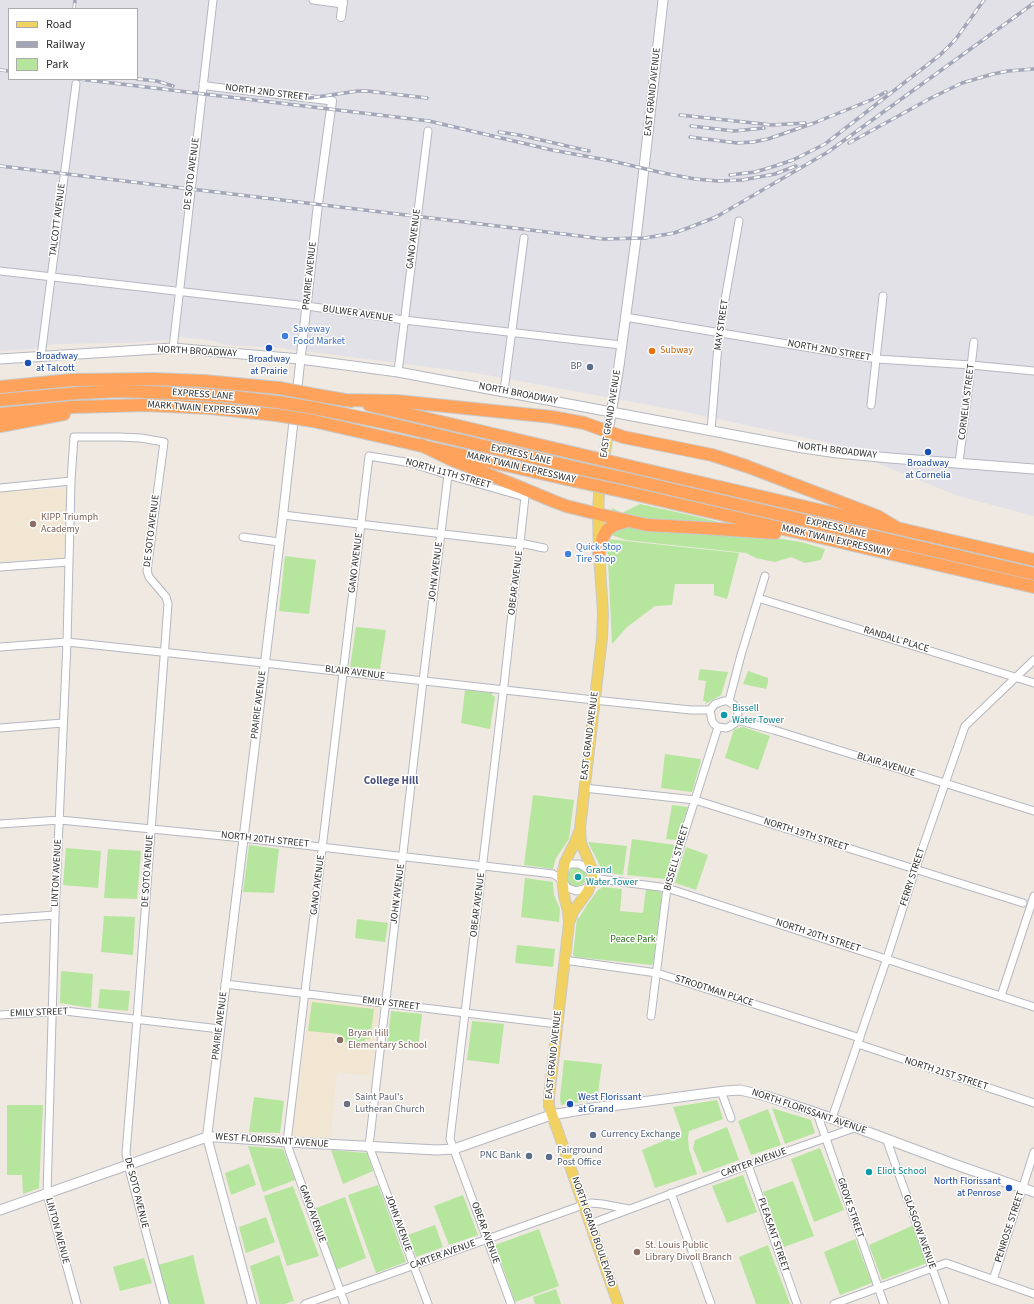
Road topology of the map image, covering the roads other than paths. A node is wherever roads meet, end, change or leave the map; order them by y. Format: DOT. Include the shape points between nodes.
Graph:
graph roads {
  1 [pos="213,0"];
  2 [pos="313,0"];
  3 [pos="664,0"];
  4 [pos="343,2"];
  5 [pos="341,17"];
  6 [pos="76,84"];
  7 [pos="203,84"];
  8 [pos="332,101"];
  9 [pos="428,131"];
  10 [pos="739,221"];
  11 [pos="524,238"];
  12 [pos="0,271"];
  13 [pos="51,278"];
  14 [pos="179,292"];
  15 [pos="883,296"];
  16 [pos="307,306"];
  17 [pos="625,317"];
  18 [pos="404,320"];
  19 [pos="512,332"];
  20 [pos="719,333"];
  21 [pos="974,342"];
  22 [pos="621,346"];
  23 [pos="173,348"];
  24 [pos="41,356"];
  25 [pos="0,359"];
  26 [pos="877,359"];
  27 [pos="300,360"];
  28 [pos="971,365"];
  29 [pos="1034,371"];
  30 [pos="398,372"];
  31 [pos="1,386"];
  32 [pos="504,391"];
  33 [pos="0,400"];
  34 [pos="343,400"];
  35 [pos="115,405"];
  36 [pos="871,405"];
  37 [pos="612,411"];
  38 [pos="0,414"];
  39 [pos="0,426"];
  40 [pos="711,431"];
  41 [pos="608,432"];
  42 [pos="164,442"];
  43 [pos="421,445"];
  44 [pos="370,456"];
  45 [pos="959,463"];
  46 [pos="1034,469"];
  47 [pos="448,475"];
  48 [pos="71,481"];
  49 [pos="0,488"];
  50 [pos="525,497"];
  51 [pos="598,514"];
  52 [pos="283,515"];
  53 [pos="627,521"];
  54 [pos="360,525"];
  55 [pos="897,528"];
  56 [pos="441,535"];
  57 [pos="810,535"];
  58 [pos="243,537"];
  59 [pos="279,542"];
  60 [pos="520,543"];
  61 [pos="544,548"];
  62 [pos="599,553"];
  63 [pos="1034,560"];
  64 [pos="68,562"];
  65 [pos="0,566"];
  66 [pos="1034,574"];
  67 [pos="765,576"];
  68 [pos="1034,588"];
  69 [pos="758,598"];
  70 [pos="67,642"];
  71 [pos="0,647"];
  72 [pos="164,652"];
  73 [pos="1034,660"];
  74 [pos="264,663"];
  75 [pos="343,672"];
  76 [pos="1016,678"];
  77 [pos="423,681"];
  78 [pos="1034,683"];
  79 [pos="503,690"];
  80 [pos="594,700"];
  81 [pos="729,702"];
  82 [pos="710,710"];
  83 [pos="737,720"];
  84 [pos="63,724"];
  85 [pos="718,727"];
  86 [pos="0,728"];
  87 [pos="945,783"];
  88 [pos="584,788"];
  89 [pos="694,800"];
  90 [pos="1034,811"];
  91 [pos="60,820"];
  92 [pos="0,824"];
  93 [pos="151,828"];
  94 [pos="580,828"];
  95 [pos="243,838"];
  96 [pos="323,847"];
  97 [pos="403,857"];
  98 [pos="483,866"];
  99 [pos="563,869"];
  100 [pos="915,870"];
  101 [pos="553,874"];
  102 [pos="596,877"];
  103 [pos="562,881"];
  104 [pos="591,885"];
  105 [pos="667,888"];
  106 [pos="1034,896"];
  107 [pos="1023,903"];
  108 [pos="1032,906"];
  109 [pos="55,915"];
  110 [pos="0,919"];
  111 [pos="569,923"];
  112 [pos="887,958"];
  113 [pos="564,960"];
  114 [pos="657,972"];
  115 [pos="225,984"];
  116 [pos="305,994"];
  117 [pos="1001,996"];
  118 [pos="386,1004"];
  119 [pos="1034,1007"];
  120 [pos="53,1011"];
  121 [pos="465,1013"];
  122 [pos="0,1015"];
  123 [pos="651,1016"];
  124 [pos="137,1019"];
  125 [pos="557,1024"];
  126 [pos="220,1029"];
  127 [pos="859,1041"];
  128 [pos="721,1092"];
  129 [pos="1034,1103"];
  130 [pos="817,1112"];
  131 [pos="552,1115"];
  132 [pos="731,1118"];
  133 [pos="832,1118"];
  134 [pos="857,1127"];
  135 [pos="207,1137"];
  136 [pos="826,1138"];
  137 [pos="886,1138"];
  138 [pos="287,1142"];
  139 [pos="370,1146"];
  140 [pos="454,1149"];
  141 [pos="1034,1152"];
  142 [pos="128,1165"];
  143 [pos="748,1165"];
  144 [pos="1022,1188"];
  145 [pos="1034,1192"];
  146 [pos="671,1193"];
  147 [pos="47,1194"];
  148 [pos="583,1204"];
  149 [pos="629,1209"];
  150 [pos="0,1210"];
  151 [pos="590,1224"];
  152 [pos="487,1239"];
  153 [pos="414,1266"];
  154 [pos="933,1269"];
  155 [pos="993,1280"];
  156 [pos="878,1288"];
  157 [pos="340,1291"];
  158 [pos="1034,1294"];
  159 [pos="77,1304"];
  160 [pos="165,1304"];
  161 [pos="252,1304"];
  162 [pos="305,1304"];
  163 [pos="345,1304"];
  164 [pos="428,1304"];
  165 [pos="510,1304"];
  166 [pos="618,1304"];
  167 [pos="711,1304"];
  168 [pos="797,1304"];
  169 [pos="834,1304"];
  170 [pos="884,1304"];
  171 [pos="945,1304"];
  1 -- 7 [label="street, DE SOTO AVENUE"];
  2 -- 4 [label="street"];
  3 -- 17 [label="main road, EAST GRAND AVENUE"];
  4 -- 5 [label="street"];
  6 -- 13 [label="street, TALCOTT AVENUE"];
  7 -- 8 [label="street, NORTH 2ND STREET"];
  7 -- 14 [label="street, DE SOTO AVENUE"];
  8 -- 16 [label="street, PRAIRIE AVENUE"];
  9 -- 18 [label="street, GANO AVENUE"];
  10 -- 20 [label="street, MAY STREET"];
  11 -- 19 [label="street"];
  12 -- 13 [label="street, BULWER AVENUE"];
  13 -- 14 [label="street, BULWER AVENUE"];
  13 -- 24 [label="street, TALCOTT AVENUE"];
  14 -- 16 [label="street, BULWER AVENUE"];
  14 -- 23 [label="street, DE SOTO AVENUE"];
  15 -- 26 [label="street"];
  16 -- 18 [label="street, BULWER AVENUE"];
  16 -- 27 [label="street, PRAIRIE AVENUE"];
  17 -- 20 [label="street, NORTH 2ND STREET"];
  17 -- 22 [label="main road, EAST GRAND AVENUE"];
  18 -- 19 [label="street, BULWER AVENUE"];
  18 -- 30 [label="street, GANO AVENUE"];
  19 -- 22 [label="street, BULWER AVENUE"];
  19 -- 32 [label="street"];
  20 -- 26 [label="street, NORTH 2ND STREET"];
  20 -- 40 [label="street, MAY STREET"];
  21 -- 28 [label="street, CORNELIA STREET"];
  22 -- 37 [label="main road, EAST GRAND AVENUE"];
  23 -- 24 [label="main road, NORTH BROADWAY"];
  23 -- 27 [label="main road, NORTH BROADWAY"];
  24 -- 25 [label="main road, NORTH BROADWAY"];
  26 -- 28 [label="street, NORTH 2ND STREET"];
  26 -- 36 [label="street"];
  27 -- 30 [label="main road, NORTH BROADWAY"];
  27 -- 52 [label="street, PRAIRIE AVENUE"];
  28 -- 29 [label="street, NORTH 2ND STREET"];
  28 -- 45 [label="street, CORNELIA STREET"];
  30 -- 32 [label="main road, NORTH BROADWAY"];
  31 -- 34 [label="highway, bridge" via="71,380 204,380 279,388"];
  32 -- 37 [label="main road, NORTH BROADWAY"];
  33 -- 66 [label="highway, EXPRESS LANE, bridge" via="122,391 226,396 314,408"];
  34 -- 41 [label="highway" via="397,401 552,417 584,423"];
  34 -- 55 [label="highway, bridge"];
  35 -- 38 [label="highway, MARK TWAIN EXPRESSWAY" via="51,408"];
  35 -- 39 [label="highway"];
  35 -- 43 [label="highway, MARK TWAIN EXPRESSWAY, bridge" via="210,408 276,415"];
  37 -- 40 [label="main road, NORTH BROADWAY"];
  37 -- 41 [label="main road, EAST GRAND AVENUE"];
  40 -- 45 [label="main road, NORTH BROADWAY" via="837,453"];
  41 -- 51 [label="main road, EAST GRAND AVENUE"];
  41 -- 55 [label="highway" via="746,466 877,516"];
  42 -- 48 [label="street, LINTON AVENUE" via="141,438 74,437"];
  42 -- 72 [label="street, DE SOTO AVENUE" via="147,571 166,597 168,604"];
  43 -- 51 [label="highway" via="553,501"];
  43 -- 57 [label="highway, MARK TWAIN EXPRESSWAY, bridge"];
  44 -- 47 [label="street, NORTH 11TH STREET" via="412,463"];
  44 -- 54 [label="street, GANO AVENUE"];
  45 -- 46 [label="main road, NORTH BROADWAY"];
  47 -- 50 [label="street, NORTH 11TH STREET"];
  47 -- 56 [label="street, JOHN AVENUE"];
  48 -- 49 [label="street"];
  48 -- 64 [label="street, LINTON AVENUE"];
  50 -- 60 [label="street, OBEAR AVENUE"];
  51 -- 53 [label="highway"];
  51 -- 62 [label="main road, EAST GRAND AVENUE"];
  52 -- 54 [label="street"];
  52 -- 59 [label="street, PRAIRIE AVENUE"];
  53 -- 57 [label="highway" via="657,526"];
  53 -- 62 [label="highway" via="607,530"];
  54 -- 56 [label="street"];
  54 -- 75 [label="street, GANO AVENUE"];
  55 -- 63 [label="highway"];
  56 -- 60 [label="street"];
  56 -- 77 [label="street, JOHN AVENUE"];
  57 -- 68 [label="highway, MARK TWAIN EXPRESSWAY"];
  58 -- 59 [label="street"];
  59 -- 74 [label="street, PRAIRIE AVENUE"];
  60 -- 61 [label="street"];
  60 -- 79 [label="street, OBEAR AVENUE"];
  62 -- 80 [label="main road, EAST GRAND AVENUE" via="603,626"];
  64 -- 65 [label="street"];
  64 -- 70 [label="street, LINTON AVENUE"];
  67 -- 69 [label="street"];
  69 -- 76 [label="street, RANDALL PLACE"];
  69 -- 81 [label="street"];
  70 -- 71 [label="street, BLAIR AVENUE"];
  70 -- 72 [label="street, BLAIR AVENUE"];
  70 -- 84 [label="street, LINTON AVENUE"];
  72 -- 74 [label="street, BLAIR AVENUE"];
  72 -- 93 [label="street, DE SOTO AVENUE"];
  73 -- 76 [label="street, FERRY STREET"];
  74 -- 75 [label="street, BLAIR AVENUE"];
  74 -- 95 [label="street, PRAIRIE AVENUE"];
  75 -- 77 [label="street, BLAIR AVENUE"];
  75 -- 96 [label="street, GANO AVENUE"];
  76 -- 78 [label="street, RANDALL PLACE"];
  76 -- 87 [label="street, FERRY STREET" via="965,726"];
  77 -- 79 [label="street, BLAIR AVENUE"];
  77 -- 97 [label="street, JOHN AVENUE"];
  79 -- 80 [label="street, BLAIR AVENUE"];
  79 -- 98 [label="street, OBEAR AVENUE"];
  80 -- 82 [label="street, BLAIR AVENUE"];
  80 -- 88 [label="main road, EAST GRAND AVENUE"];
  81 -- 82 [label="street, BLAIR AVENUE" via="719,702"];
  81 -- 83 [label="street" via="737,708"];
  82 -- 85 [label="street" via="712,720"];
  83 -- 85 [label="street" via="729,728"];
  83 -- 87 [label="street, BLAIR AVENUE"];
  84 -- 86 [label="street"];
  84 -- 91 [label="street, LINTON AVENUE"];
  85 -- 89 [label="street, BISSELL STREET"];
  87 -- 90 [label="street, BLAIR AVENUE"];
  87 -- 100 [label="street, FERRY STREET"];
  88 -- 89 [label="street, NORTH 19TH STREET"];
  88 -- 94 [label="main road, EAST GRAND AVENUE"];
  89 -- 100 [label="street, NORTH 19TH STREET"];
  89 -- 105 [label="street, BISSELL STREET"];
  91 -- 92 [label="street, NORTH 20TH STREET"];
  91 -- 93 [label="street, NORTH 20TH STREET"];
  91 -- 109 [label="street, LINTON AVENUE"];
  93 -- 95 [label="street, NORTH 20TH STREET"];
  93 -- 124 [label="street, DE SOTO AVENUE"];
  94 -- 99 [label="main road, EAST GRAND AVENUE"];
  94 -- 102 [label="main road, EAST GRAND AVENUE" via="581,843"];
  95 -- 96 [label="street, NORTH 20TH STREET"];
  95 -- 115 [label="street, PRAIRIE AVENUE"];
  96 -- 97 [label="street, NORTH 20TH STREET"];
  96 -- 116 [label="street, GANO AVENUE"];
  97 -- 98 [label="street, NORTH 20TH STREET"];
  97 -- 118 [label="street, JOHN AVENUE"];
  98 -- 101 [label="street, NORTH 20TH STREET"];
  98 -- 121 [label="street, OBEAR AVENUE"];
  99 -- 101 [label="street, NORTH 20TH STREET"];
  99 -- 102 [label="street, NORTH 20TH STREET" via="570,864 579,864"];
  99 -- 103 [label="main road, EAST GRAND AVENUE"];
  100 -- 107 [label="street, NORTH 19TH STREET"];
  100 -- 112 [label="street, FERRY STREET"];
  101 -- 103 [label="street"];
  102 -- 104 [label="main road, EAST GRAND AVENUE"];
  102 -- 105 [label="street, NORTH 20TH STREET"];
  103 -- 104 [label="street" via="572,890 580,890"];
  103 -- 111 [label="main road, EAST GRAND AVENUE"];
  104 -- 111 [label="main road, EAST GRAND AVENUE" via="573,912"];
  105 -- 112 [label="street, NORTH 20TH STREET"];
  105 -- 114 [label="street, BISSELL STREET"];
  106 -- 108 [label="street"];
  108 -- 117 [label="street"];
  109 -- 110 [label="street"];
  109 -- 120 [label="street, LINTON AVENUE"];
  111 -- 113 [label="main road, EAST GRAND AVENUE"];
  112 -- 117 [label="street, NORTH 20TH STREET"];
  112 -- 127 [label="street, FERRY STREET"];
  113 -- 114 [label="street, STRODTMAN PLACE"];
  113 -- 125 [label="main road, EAST GRAND AVENUE"];
  114 -- 123 [label="street, BISSELL STREET"];
  114 -- 127 [label="street, STRODTMAN PLACE"];
  115 -- 116 [label="street, EMILY STREET"];
  115 -- 126 [label="street, PRAIRIE AVENUE"];
  116 -- 118 [label="street, EMILY STREET"];
  116 -- 138 [label="street, GANO AVENUE"];
  117 -- 119 [label="street, NORTH 20TH STREET"];
  118 -- 121 [label="street, EMILY STREET"];
  118 -- 139 [label="street, JOHN AVENUE"];
  120 -- 122 [label="street, EMILY STREET"];
  120 -- 124 [label="street, EMILY STREET"];
  120 -- 147 [label="street, LINTON AVENUE"];
  121 -- 125 [label="street, EMILY STREET"];
  121 -- 140 [label="street, OBEAR AVENUE" via="450,1139"];
  124 -- 126 [label="street, EMILY STREET"];
  124 -- 142 [label="street, DE SOTO AVENUE" via="126,1153"];
  125 -- 131 [label="main road, EAST GRAND AVENUE" via="549,1097"];
  126 -- 135 [label="street, PRAIRIE AVENUE"];
  127 -- 129 [label="street, NORTH 21ST STREET"];
  127 -- 133 [label="street, FERRY STREET"];
  128 -- 130 [label="main road, NORTH FLORISSANT AVENUE" via="750,1091"];
  128 -- 131 [label="main road, NORTH FLORISSANT AVENUE"];
  128 -- 132 [label="street"];
  130 -- 133 [label="main road, NORTH FLORISSANT AVENUE"];
  130 -- 136 [label="street, GROVE STREET"];
  131 -- 140 [label="main road, WEST FLORISSANT AVENUE"];
  131 -- 148 [label="main road, NORTH GRAND BOULEVARD"];
  133 -- 134 [label="main road, NORTH FLORISSANT AVENUE"];
  134 -- 136 [label="street, CARTER AVENUE"];
  134 -- 137 [label="main road, NORTH FLORISSANT AVENUE"];
  135 -- 138 [label="main road, WEST FLORISSANT AVENUE"];
  135 -- 142 [label="main road, WEST FLORISSANT AVENUE"];
  135 -- 161 [label="street, PRAIRIE AVENUE"];
  136 -- 143 [label="street, CARTER AVENUE"];
  136 -- 156 [label="street, GROVE STREET"];
  137 -- 144 [label="main road, NORTH FLORISSANT AVENUE"];
  137 -- 154 [label="street, GLASGOW AVENUE"];
  138 -- 139 [label="main road, WEST FLORISSANT AVENUE"];
  138 -- 157 [label="street, GANO AVENUE"];
  139 -- 140 [label="main road, WEST FLORISSANT AVENUE"];
  139 -- 153 [label="street, JOHN AVENUE"];
  140 -- 152 [label="street, OBEAR AVENUE"];
  141 -- 144 [label="street, PENROSE STREET"];
  142 -- 147 [label="main road, WEST FLORISSANT AVENUE"];
  142 -- 160 [label="street, DE SOTO AVENUE"];
  143 -- 146 [label="street, CARTER AVENUE"];
  143 -- 168 [label="street, PLEASANT STREET"];
  144 -- 145 [label="main road, NORTH FLORISSANT AVENUE"];
  144 -- 155 [label="street, PENROSE STREET"];
  146 -- 149 [label="street, CARTER AVENUE"];
  146 -- 167 [label="street"];
  147 -- 150 [label="main road, WEST FLORISSANT AVENUE"];
  147 -- 159 [label="street, LINTON AVENUE"];
  148 -- 149 [label="street, CARTER AVENUE" via="602,1204"];
  148 -- 151 [label="main road, NORTH GRAND BOULEVARD"];
  148 -- 152 [label="street, CARTER AVENUE"];
  149 -- 151 [label="street, CARTER AVENUE"];
  151 -- 166 [label="main road, NORTH GRAND BOULEVARD"];
  152 -- 153 [label="street, CARTER AVENUE"];
  152 -- 165 [label="street, OBEAR AVENUE"];
  153 -- 157 [label="street, CARTER AVENUE"];
  153 -- 164 [label="street, JOHN AVENUE"];
  154 -- 155 [label="street" via="946,1263"];
  154 -- 156 [label="street"];
  154 -- 171 [label="street, GLASGOW AVENUE"];
  155 -- 158 [label="street"];
  156 -- 169 [label="street"];
  156 -- 170 [label="street, GROVE STREET"];
  157 -- 162 [label="street, CARTER AVENUE"];
  157 -- 163 [label="street, GANO AVENUE"];
}
